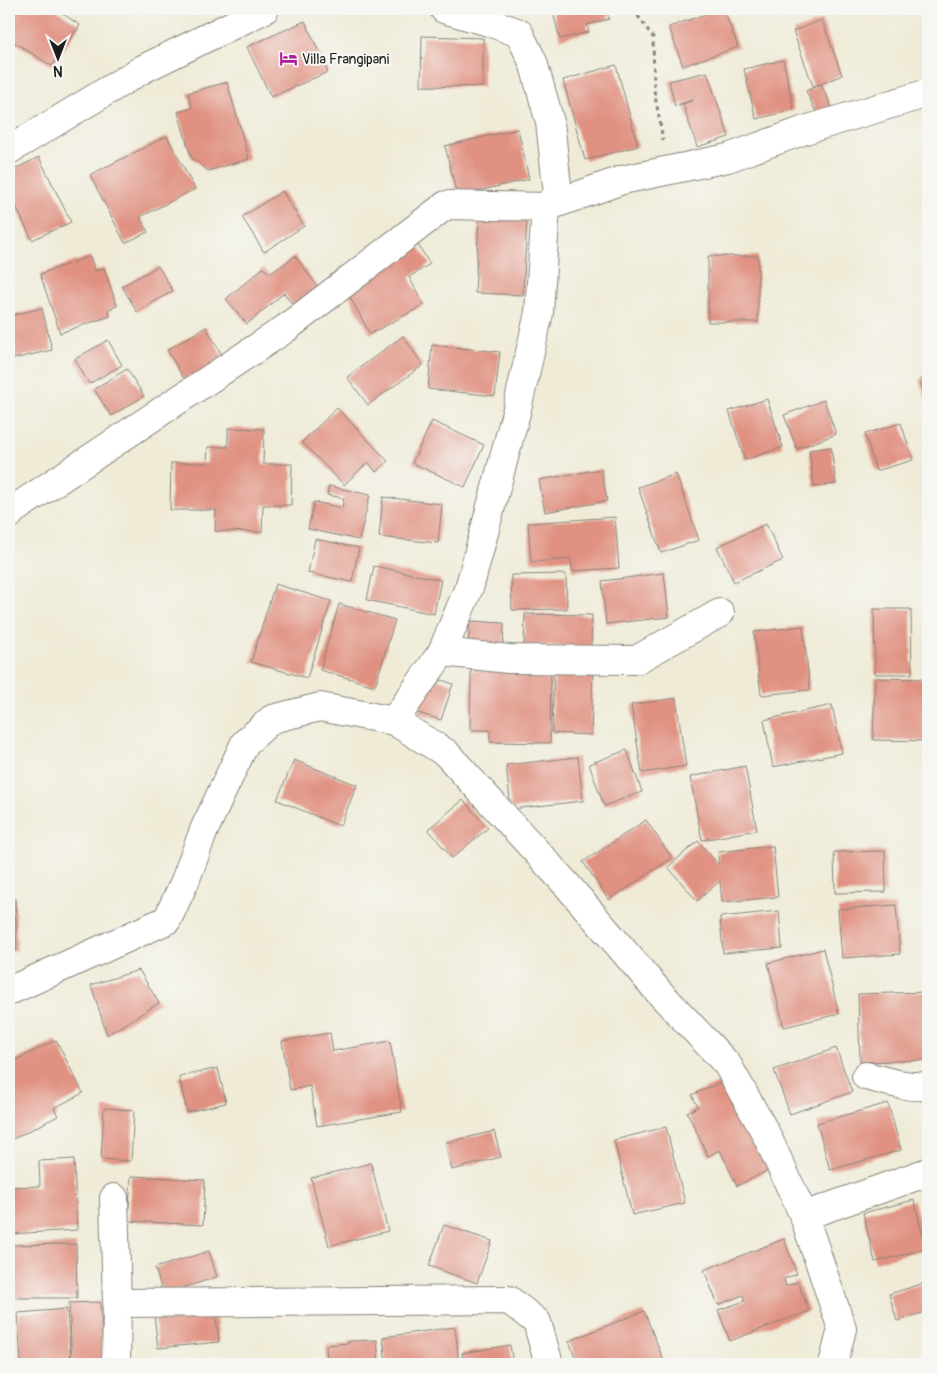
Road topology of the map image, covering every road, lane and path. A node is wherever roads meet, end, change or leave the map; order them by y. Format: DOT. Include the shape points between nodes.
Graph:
graph roads {
  1 [pos="265,9"];
  2 [pos="444,9"];
  3 [pos="633,9"];
  4 [pos="928,93"];
  5 [pos="9,150"];
  6 [pos="668,171"];
  7 [pos="546,207"];
  8 [pos="9,515"];
  9 [pos="720,612"];
  10 [pos="442,652"];
  11 [pos="394,722"];
  12 [pos="9,991"];
  13 [pos="866,1076"];
  14 [pos="928,1086"];
  15 [pos="928,1172"];
  16 [pos="114,1198"];
  17 [pos="804,1216"];
  18 [pos="117,1303"];
  19 [pos="116,1364"];
  20 [pos="549,1364"];
  21 [pos="833,1364"];
  1 -- 5 [label="street" via="143,69"];
  2 -- 7 [label="street" via="519,33 533,62 550,122 558,195"];
  3 -- 6 [label="path" via="653,37 654,90"];
  4 -- 6 [label="street" via="805,130 728,158"];
  6 -- 7 [label="street" via="622,180"];
  7 -- 8 [label="street" via="446,205 284,329"];
  7 -- 10 [label="street" via="539,313 522,390 470,585"];
  9 -- 10 [label="street" via="636,660 509,659"];
  10 -- 11 [label="street"];
  11 -- 12 [label="street" via="320,707 272,719 245,743 167,920"];
  11 -- 17 [label="street" via="446,753 727,1064"];
  13 -- 14 [label="street"];
  15 -- 17 [label="street"];
  16 -- 18 [label="street"];
  17 -- 21 [label="street" via="842,1328"];
  18 -- 19 [label="street"];
  18 -- 20 [label="street" via="509,1300 537,1322"];
}
